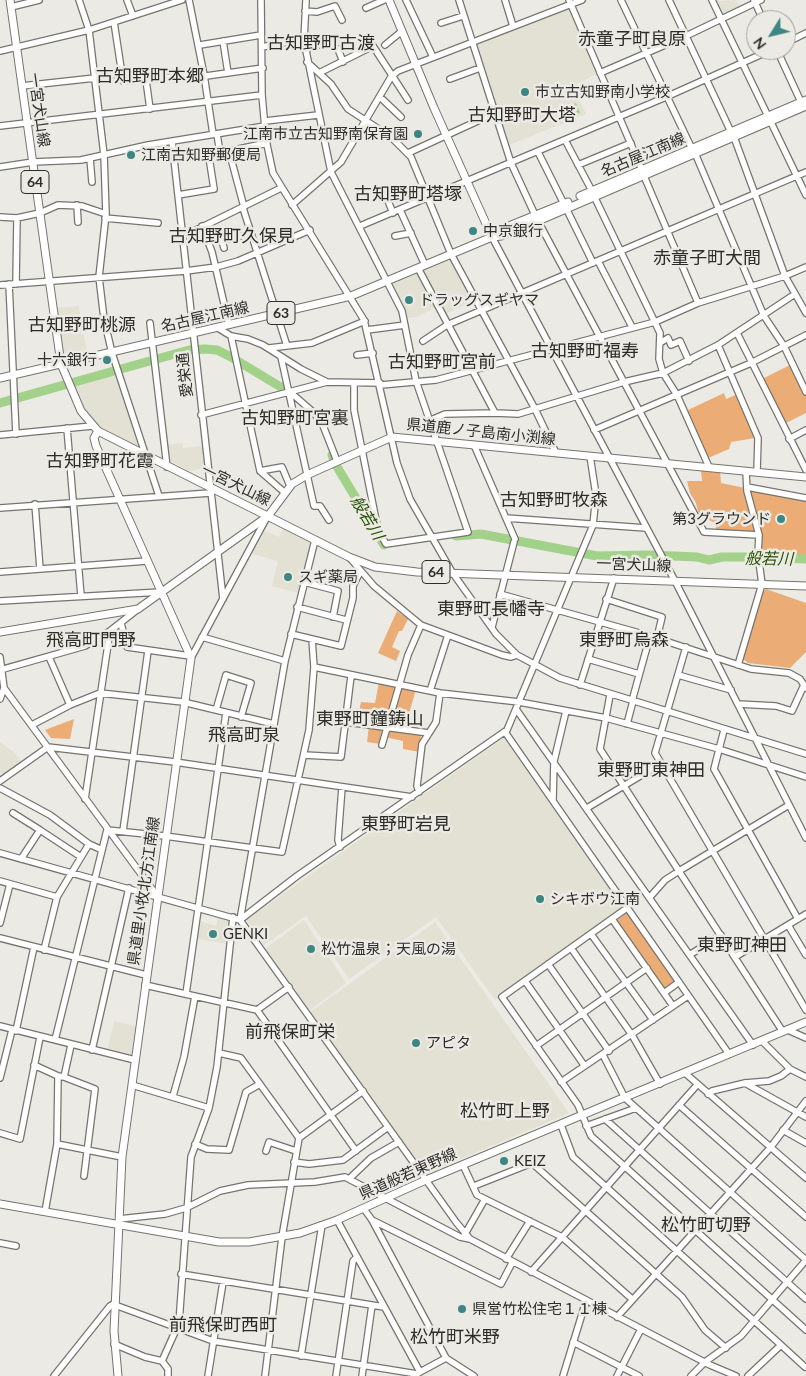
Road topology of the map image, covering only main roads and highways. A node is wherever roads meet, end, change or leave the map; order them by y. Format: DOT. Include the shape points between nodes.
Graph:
graph roads {
  1 [pos="389,0"];
  2 [pos="11,3"];
  3 [pos="805,105"];
  4 [pos="492,237"];
  5 [pos="61,364"];
  6 [pos="0,378"];
  7 [pos="95,428"];
  8 [pos="806,477"];
  9 [pos="268,516"];
  10 [pos="806,586"];
  11 [pos="161,592"];
  12 [pos="0,632"];
  13 [pos="806,1022"];
  14 [pos="0,1204"];
  15 [pos="119,1222"];
  16 [pos="118,1376"];
  1 -- 4 [label="main road"];
  2 -- 5 [label="main road, 一宮犬山線 / 64"];
  3 -- 4 [label="main road, 名古屋江南線 / 63" via="536,218 501,236"];
  4 -- 5 [label="main road, 名古屋江南線 / 63" via="351,296"];
  5 -- 6 [label="main road, 名古屋江南線"];
  5 -- 7 [label="main road, 一宮犬山線 / 64" via="81,411"];
  7 -- 9 [label="main road, 一宮犬山線 / 64" via="210,490"];
  7 -- 11 [label="main road" via="94,441"];
  8 -- 9 [label="main road, 県道鹿ノ子島南小渕線" via="392,437 307,475 284,492"];
  9 -- 10 [label="main road, 一宮犬山線 / 64" via="349,557 391,570"];
  9 -- 11 [label="main road, 県道鹿ノ子島南小渕線"];
  11 -- 12 [label="main road, 県道鹿ノ子島南小渕線" via="138,610"];
  11 -- 15 [label="main road, 県道里小牧北方江南線" via="190,657 122,1156"];
  13 -- 15 [label="main road, 県道般若東野線" via="322,1226 282,1237 226,1242 185,1237"];
  14 -- 15 [label="main road, 県道般若東野線"];
  15 -- 16 [label="main road, 県道里小牧北方江南線" via="114,1344"];
}
